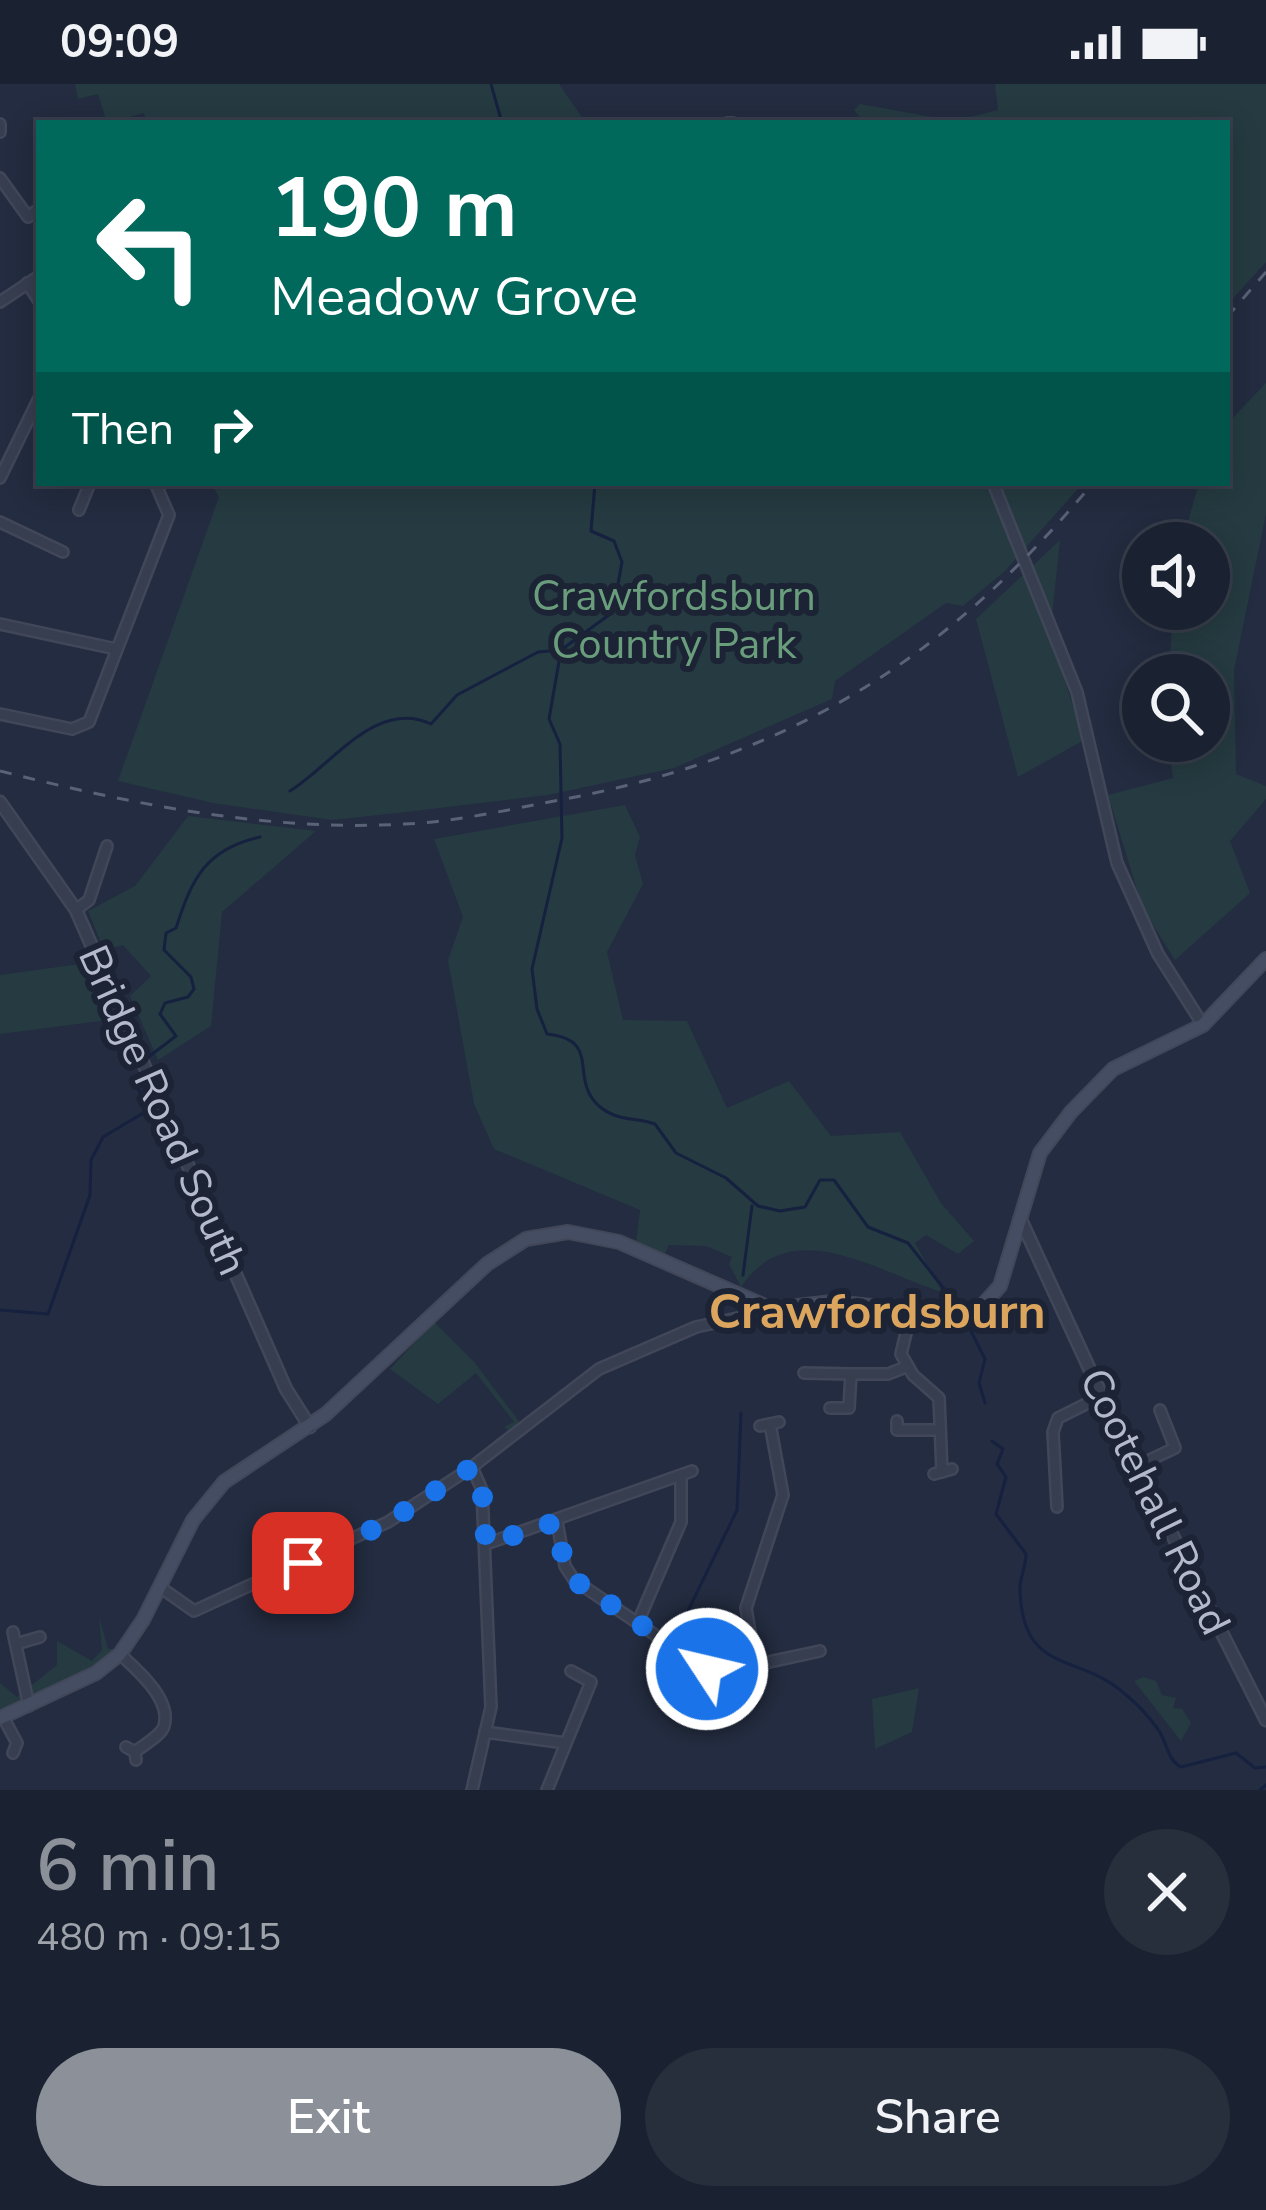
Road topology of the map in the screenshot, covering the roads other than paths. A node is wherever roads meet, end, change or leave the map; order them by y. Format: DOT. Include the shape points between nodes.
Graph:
graph roads {
  1 [pos="0,178"];
  2 [pos="36,211"];
  3 [pos="36,278"];
  4 [pos="27,284"];
  5 [pos="36,298"];
  6 [pos="0,302"];
  7 [pos="36,404"];
  8 [pos="0,478"];
  9 [pos="89,486"];
  10 [pos="156,486"];
  11 [pos="994,486"];
  12 [pos="79,511"];
  13 [pos="0,523"];
  14 [pos="63,552"];
  15 [pos="0,624"];
  16 [pos="116,649"];
  17 [pos="1,706"];
  18 [pos="0,802"];
  19 [pos="107,846"];
  20 [pos="76,910"];
  21 [pos="1266,959"];
  22 [pos="1203,1025"];
  23 [pos="1018,1215"];
  24 [pos="763,1306"];
  25 [pos="912,1308"];
  26 [pos="906,1366"];
  27 [pos="804,1373"];
  28 [pos="851,1374"];
  29 [pos="1102,1396"];
  30 [pos="830,1408"];
  31 [pos="1160,1410"];
  32 [pos="770,1424"];
  33 [pos="310,1427"];
  34 [pos="897,1430"];
  35 [pos="940,1430"];
  36 [pos="1137,1466"];
  37 [pos="472,1467"];
  38 [pos="692,1471"];
  39 [pos="942,1472"];
  40 [pos="681,1476"];
  41 [pos="1058,1507"];
  42 [pos="556,1522"];
  43 [pos="486,1544"];
  44 [pos="160,1587"];
  45 [pos="638,1622"];
  46 [pos="40,1637"];
  47 [pos="820,1651"];
  48 [pos="120,1654"];
  49 [pos="756,1668"];
  50 [pos="571,1671"];
  51 [pos="712,1674"];
  52 [pos="29,1706"];
  53 [pos="701,1706"];
  54 [pos="2,1718"];
  55 [pos="1266,1720"];
  56 [pos="485,1732"];
  57 [pos="565,1743"];
  58 [pos="13,1753"];
  59 [pos="132,1753"];
  60 [pos="472,1790"];
  61 [pos="547,1790"];
  1 -- 2 [label="street" via="28,217"];
  3 -- 4 [label="street"];
  4 -- 5 [label="street"];
  4 -- 6 [label="street"];
  7 -- 8 [label="street"];
  9 -- 12 [label="street"];
  10 -- 16 [label="street" via="170,515"];
  11 -- 22 [label="street" via="1077,692 1117,863 1158,954"];
  13 -- 14 [label="street"];
  15 -- 16 [label="street"];
  16 -- 17 [label="street" via="83,727"];
  18 -- 20 [label="street, Bridge Road South"];
  19 -- 20 [label="street" via="89,900"];
  20 -- 33 [label="street, Bridge Road South" via="286,1389"];
  21 -- 22 [label="main road"];
  22 -- 23 [label="main road" via="1094,1085 1040,1153"];
  23 -- 25 [label="main road" via="989,1301 958,1314"];
  23 -- 29 [label="street, Cootehall Road"];
  24 -- 25 [label="main road"];
  24 -- 33 [label="main road" via="619,1242 542,1234 487,1264"];
  24 -- 37 [label="street" via="598,1369"];
  25 -- 26 [label="street" via="902,1345"];
  26 -- 28 [label="street"];
  26 -- 35 [label="street" via="933,1388"];
  27 -- 28 [label="street"];
  28 -- 30 [label="street" via="853,1408"];
  29 -- 36 [label="street, Cootehall Road"];
  29 -- 41 [label="street" via="1058,1418"];
  31 -- 36 [label="street" via="1175,1448"];
  32 -- 49 [label="street" via="783,1495 746,1608"];
  33 -- 44 [label="main road" via="238,1470 209,1499"];
  34 -- 35 [label="street"];
  35 -- 39 [label="street"];
  36 -- 55 [label="street, Cootehall Road"];
  37 -- 43 [label="street"];
  37 -- 44 [label="street" via="388,1522 213,1605 194,1611"];
  38 -- 40 [label="street"];
  40 -- 42 [label="street"];
  40 -- 45 [label="street" via="681,1522"];
  42 -- 43 [label="street"];
  42 -- 45 [label="street" via="570,1576"];
  43 -- 56 [label="street"];
  44 -- 48 [label="main road"];
  45 -- 51 [label="street"];
  46 -- 52 [label="street" via="15,1638"];
  47 -- 49 [label="street"];
  48 -- 52 [label="main road"];
  48 -- 59 [label="street" via="147,1677 164,1718 162,1730"];
  49 -- 51 [label="street"];
  50 -- 57 [label="street" via="591,1682"];
  51 -- 53 [label="street" via="712,1703"];
  52 -- 54 [label="main road"];
  54 -- 58 [label="street" via="18,1746"];
  56 -- 57 [label="street"];
  56 -- 60 [label="street"];
  57 -- 61 [label="street"];
}
